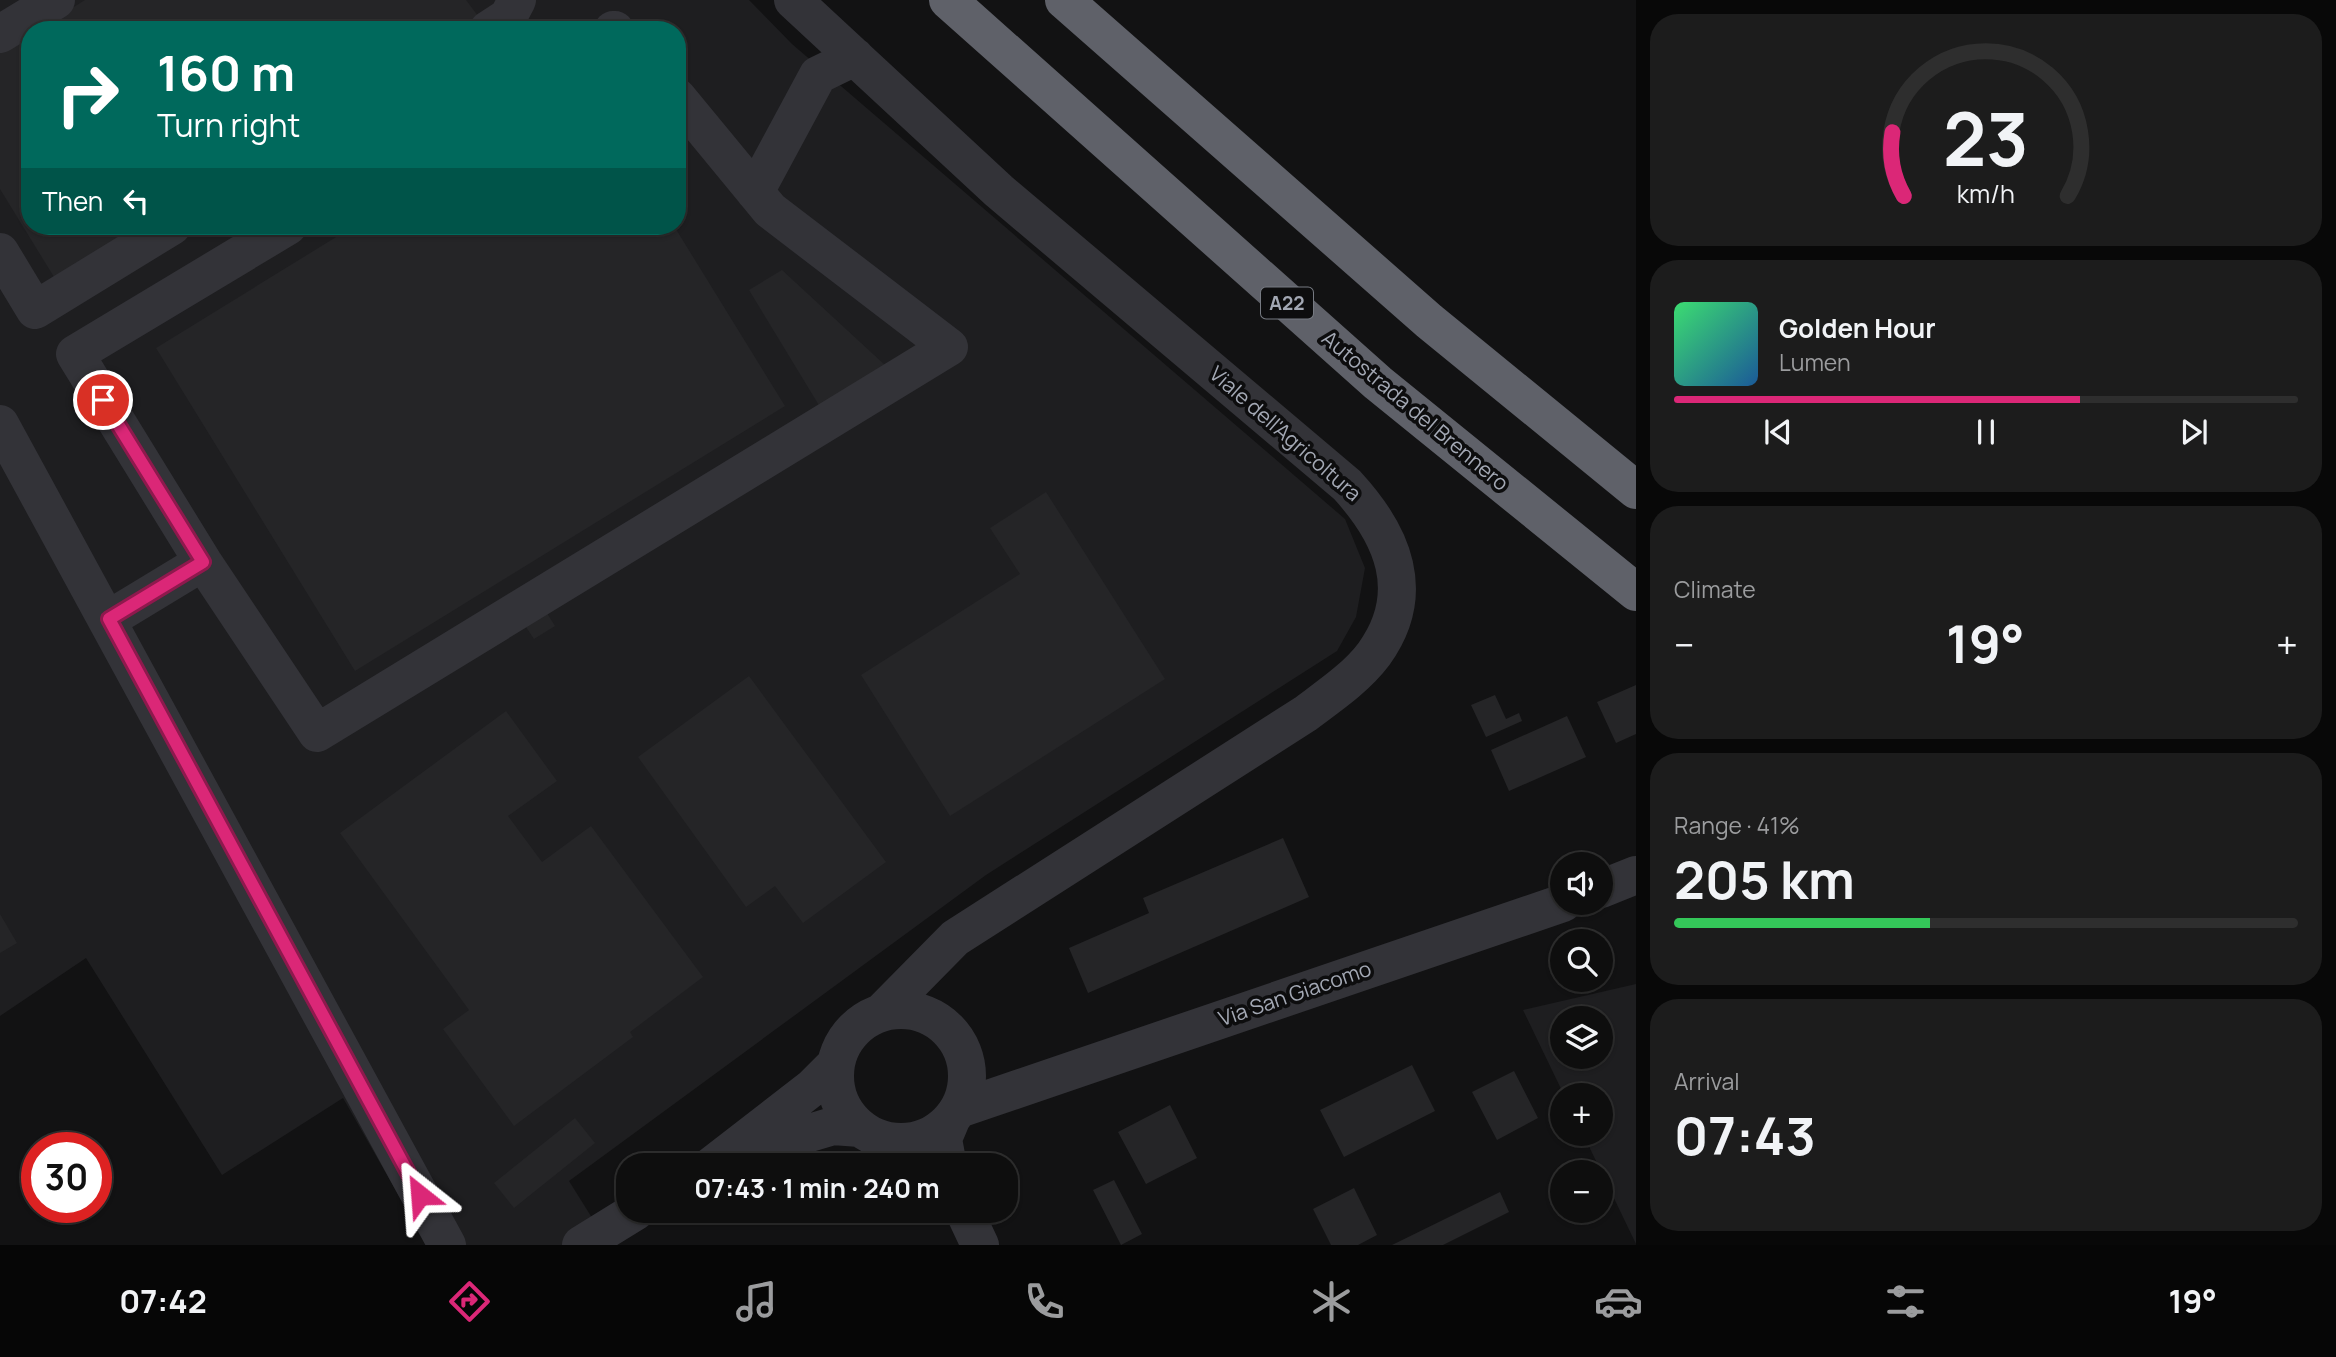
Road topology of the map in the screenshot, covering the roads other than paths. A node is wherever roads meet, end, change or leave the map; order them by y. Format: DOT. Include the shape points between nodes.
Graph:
graph roads {
  1 [pos="56,0"];
  2 [pos="517,0"];
  3 [pos="793,0"];
  4 [pos="948,0"];
  5 [pos="1065,0"];
  6 [pos="21,21"];
  7 [pos="21,21"];
  8 [pos="502,21"];
  9 [pos="0,34"];
  10 [pos="855,57"];
  11 [pos="686,108"];
  12 [pos="755,192"];
  13 [pos="157,235"];
  14 [pos="273,235"];
  15 [pos="0,252"];
  16 [pos="0,424"];
  17 [pos="1636,490"];
  18 [pos="203,562"];
  19 [pos="1636,592"];
  20 [pos="109,619"];
  21 [pos="1636,875"];
  22 [pos="1613,884"];
  23 [pos="1550,907"];
  24 [pos="985,919"];
  25 [pos="881,1013"];
  26 [pos="957,1044"];
  27 [pos="836,1065"];
  28 [pos="1028,1086"];
  29 [pos="955,1114"];
  30 [pos="860,1128"];
  31 [pos="729,1153"];
  32 [pos="747,1153"];
  33 [pos="926,1153"];
  34 [pos="946,1153"];
  35 [pos="617,1223"];
  36 [pos="970,1223"];
  37 [pos="439,1236"];
  38 [pos="581,1245"];
  39 [pos="980,1245"];
  1 -- 7 [label="street"];
  2 -- 8 [label="street"];
  3 -- 10 [label="street, Viale dell'Agricoltura"];
  4 -- 19 [label="highway, Autostrada del Brennero / A22" via="1378,383"];
  5 -- 17 [label="highway" via="1429,321"];
  6 -- 9 [label="street"];
  10 -- 12 [label="street" via="818,75"];
  10 -- 24 [label="street, Viale dell'Agricoltura" via="999,191 1347,485 1381,528 1398,581 1386,633 1350,680 1305,714"];
  11 -- 12 [label="street"];
  12 -- 18 [label="street" via="770,210 949,347 317,733"];
  13 -- 15 [label="street" via="35,310"];
  14 -- 18 [label="street" via="75,354"];
  16 -- 20 [label="street"];
  18 -- 20 [label="street"];
  20 -- 37 [label="street"];
  21 -- 22 [label="street"];
  23 -- 28 [label="street, Via San Giacomo"];
  24 -- 25 [label="street, Viale dell'Agricoltura" via="956,938"];
  24 -- 26 [label="street, Viale dell'Agricoltura" via="960,951 944,991"];
  25 -- 26 [label="street" via="917,1012"];
  25 -- 27 [label="street" via="847,1037"];
  26 -- 28 [label="street" via="980,1069"];
  26 -- 29 [label="street" via="967,1083"];
  27 -- 30 [label="street" via="839,1100"];
  27 -- 31 [label="street"];
  28 -- 29 [label="street, Via San Giacomo"];
  29 -- 33 [label="street" via="929,1136"];
  29 -- 34 [label="street" via="943,1139"];
  30 -- 32 [label="street" via="833,1126"];
  30 -- 33 [label="street"];
  35 -- 38 [label="street"];
  36 -- 39 [label="street"];
}
